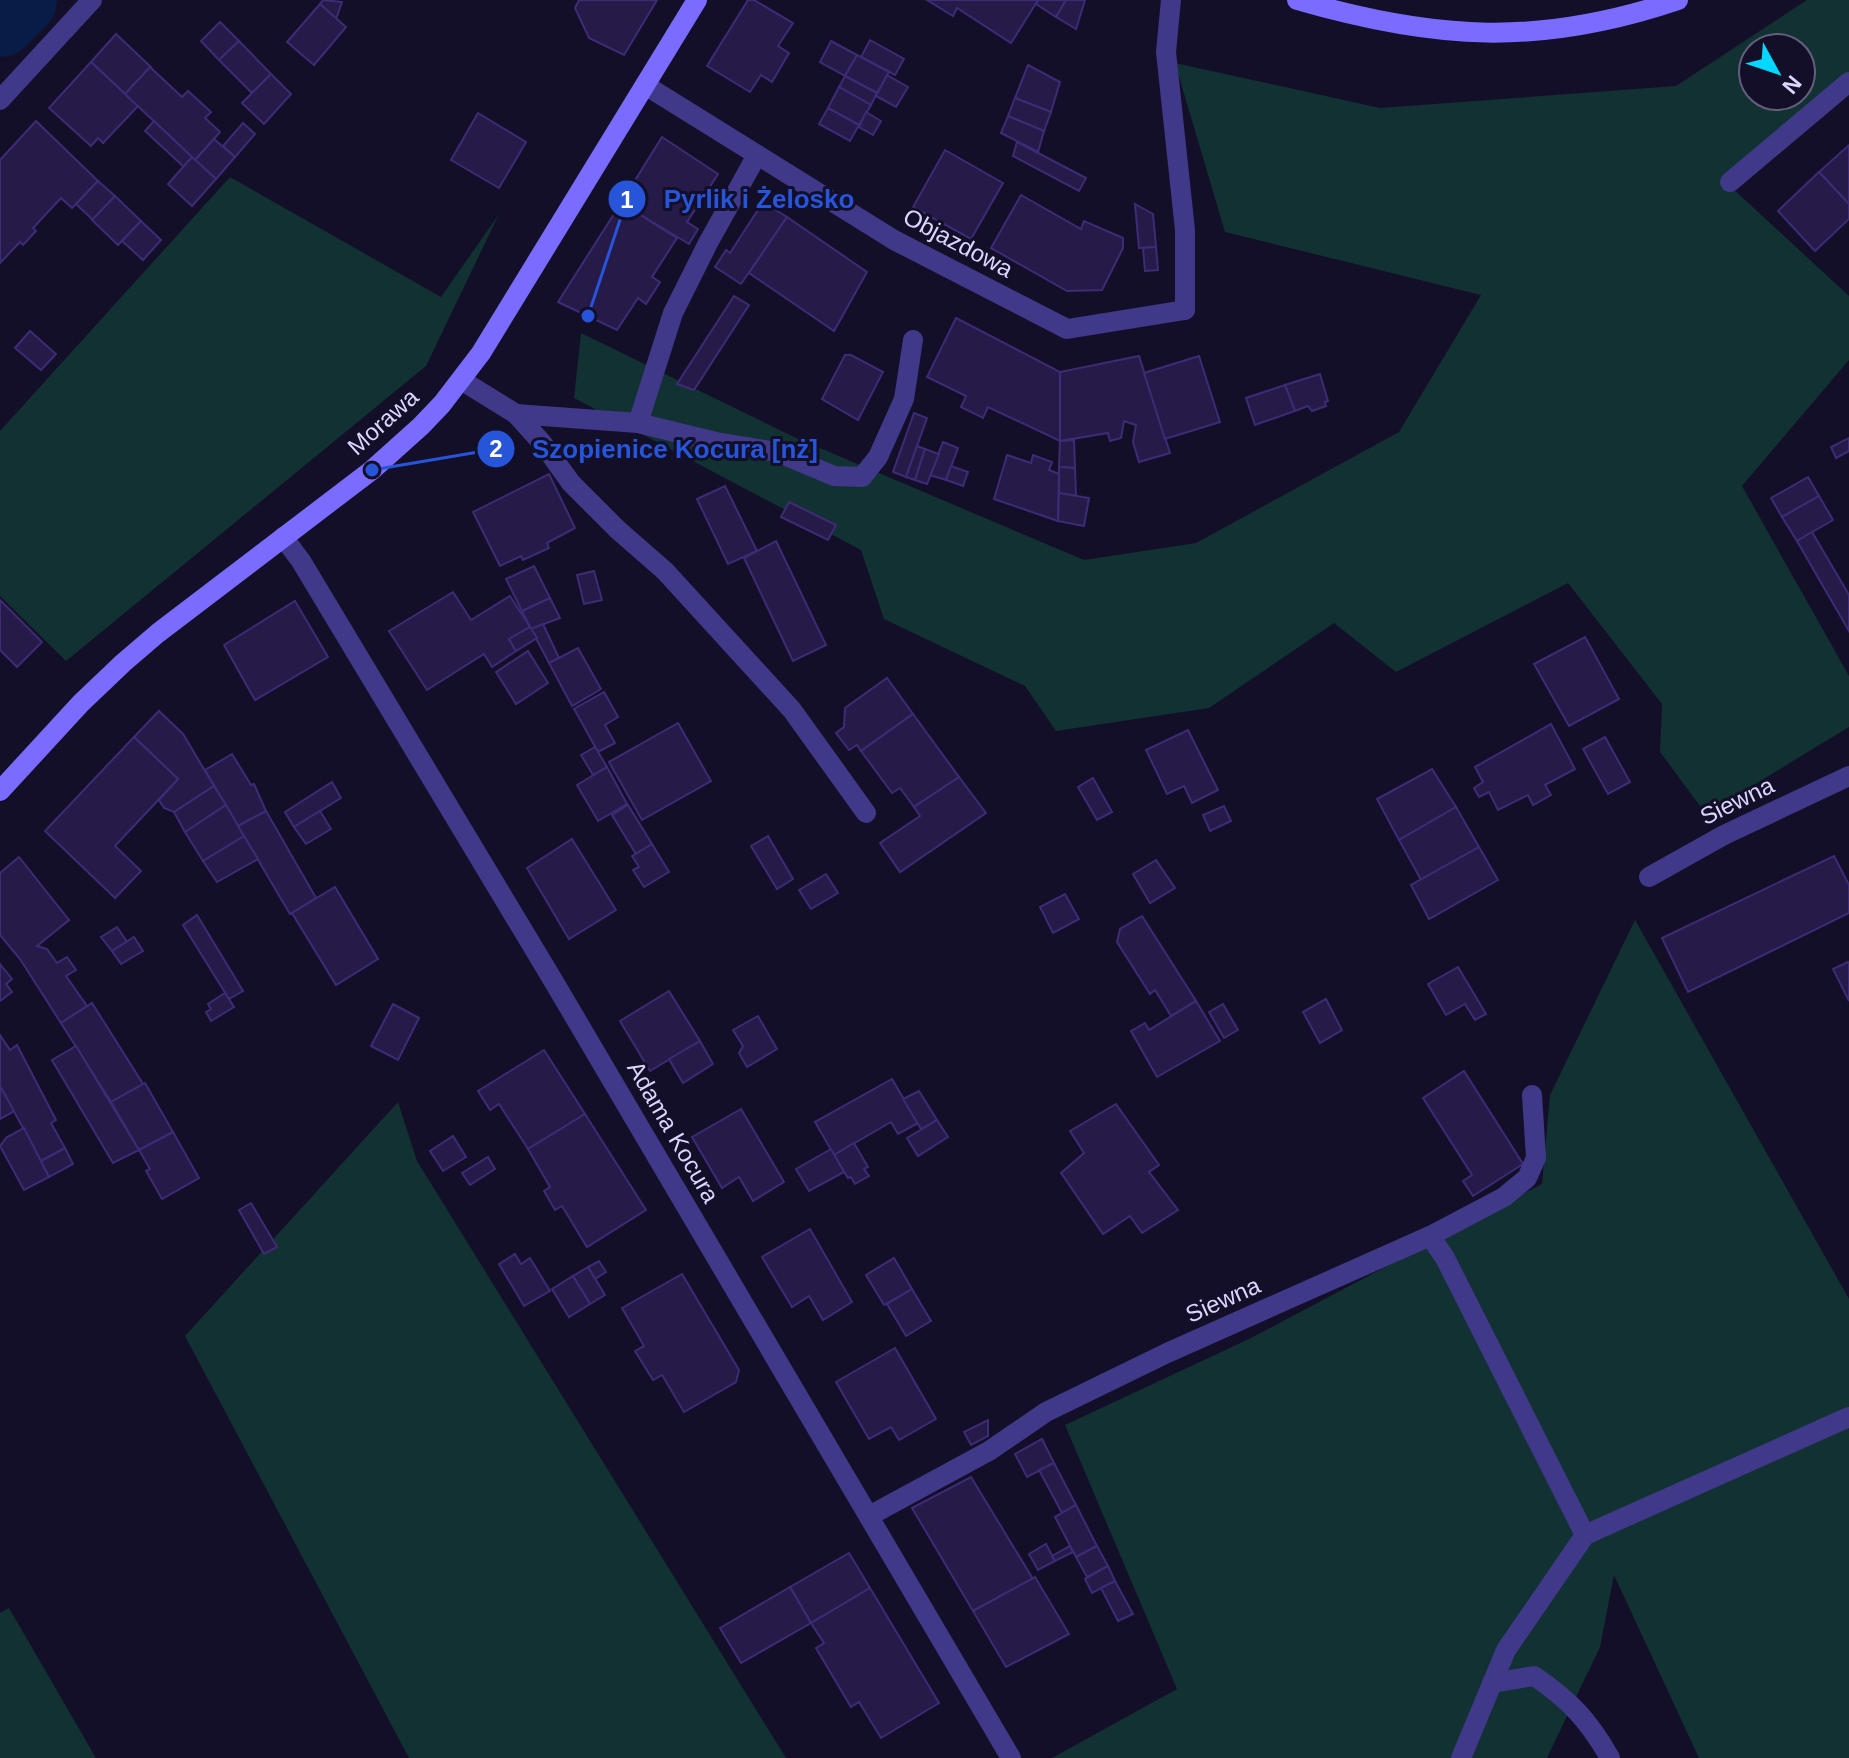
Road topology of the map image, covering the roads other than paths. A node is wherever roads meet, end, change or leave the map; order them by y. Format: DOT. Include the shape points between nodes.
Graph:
graph roads {
  1 [pos="92,0"];
  2 [pos="697,0"];
  3 [pos="1171,0"];
  4 [pos="1297,0"];
  5 [pos="1678,0"];
  6 [pos="1849,82"];
  7 [pos="645,85"];
  8 [pos="0,100"];
  9 [pos="757,155"];
  10 [pos="1730,182"];
  11 [pos="913,340"];
  12 [pos="461,380"];
  13 [pos="516,414"];
  14 [pos="638,423"];
  15 [pos="283,537"];
  16 [pos="1849,776"];
  17 [pos="0,791"];
  18 [pos="866,813"];
  19 [pos="1649,877"];
  20 [pos="1532,1095"];
  21 [pos="1430,1236"];
  22 [pos="1849,1417"];
  23 [pos="869,1516"];
  24 [pos="1585,1535"];
  25 [pos="1492,1683"];
  26 [pos="1011,1758"];
  27 [pos="1461,1758"];
  28 [pos="1610,1758"];
  1 -- 8 [label="street"];
  2 -- 7 [label="street, Morawa"];
  3 -- 9 [label="street, Objazdowa" via="1166,52 1185,230 1185,310 1067,329 894,240"];
  4 -- 5 [label="street" via="1380,22 1500,33 1570,28"];
  6 -- 10 [label="street"];
  7 -- 9 [label="street, Objazdowa"];
  7 -- 12 [label="street, Morawa"];
  9 -- 14 [label="street" via="673,313"];
  11 -- 14 [label="street" via="904,399 878,457 862,477 834,476 777,452"];
  12 -- 13 [label="street"];
  12 -- 15 [label="street, Morawa" via="372,470"];
  13 -- 14 [label="street"];
  13 -- 18 [label="street" via="571,483 665,571 792,710"];
  15 -- 17 [label="street, Morawa" via="123,663"];
  15 -- 23 [label="street, Adama Kocura" via="504,897"];
  16 -- 19 [label="street, Siewna"];
  20 -- 21 [label="street, Siewna" via="1536,1158 1527,1178 1504,1197"];
  21 -- 23 [label="street, Siewna" via="1046,1412 989,1451"];
  21 -- 24 [label="street"];
  22 -- 24 [label="street"];
  23 -- 26 [label="street, Adama Kocura"];
  24 -- 25 [label="street" via="1506,1650"];
  25 -- 27 [label="street"];
  25 -- 28 [label="street" via="1534,1676 1590,1724"];
}
